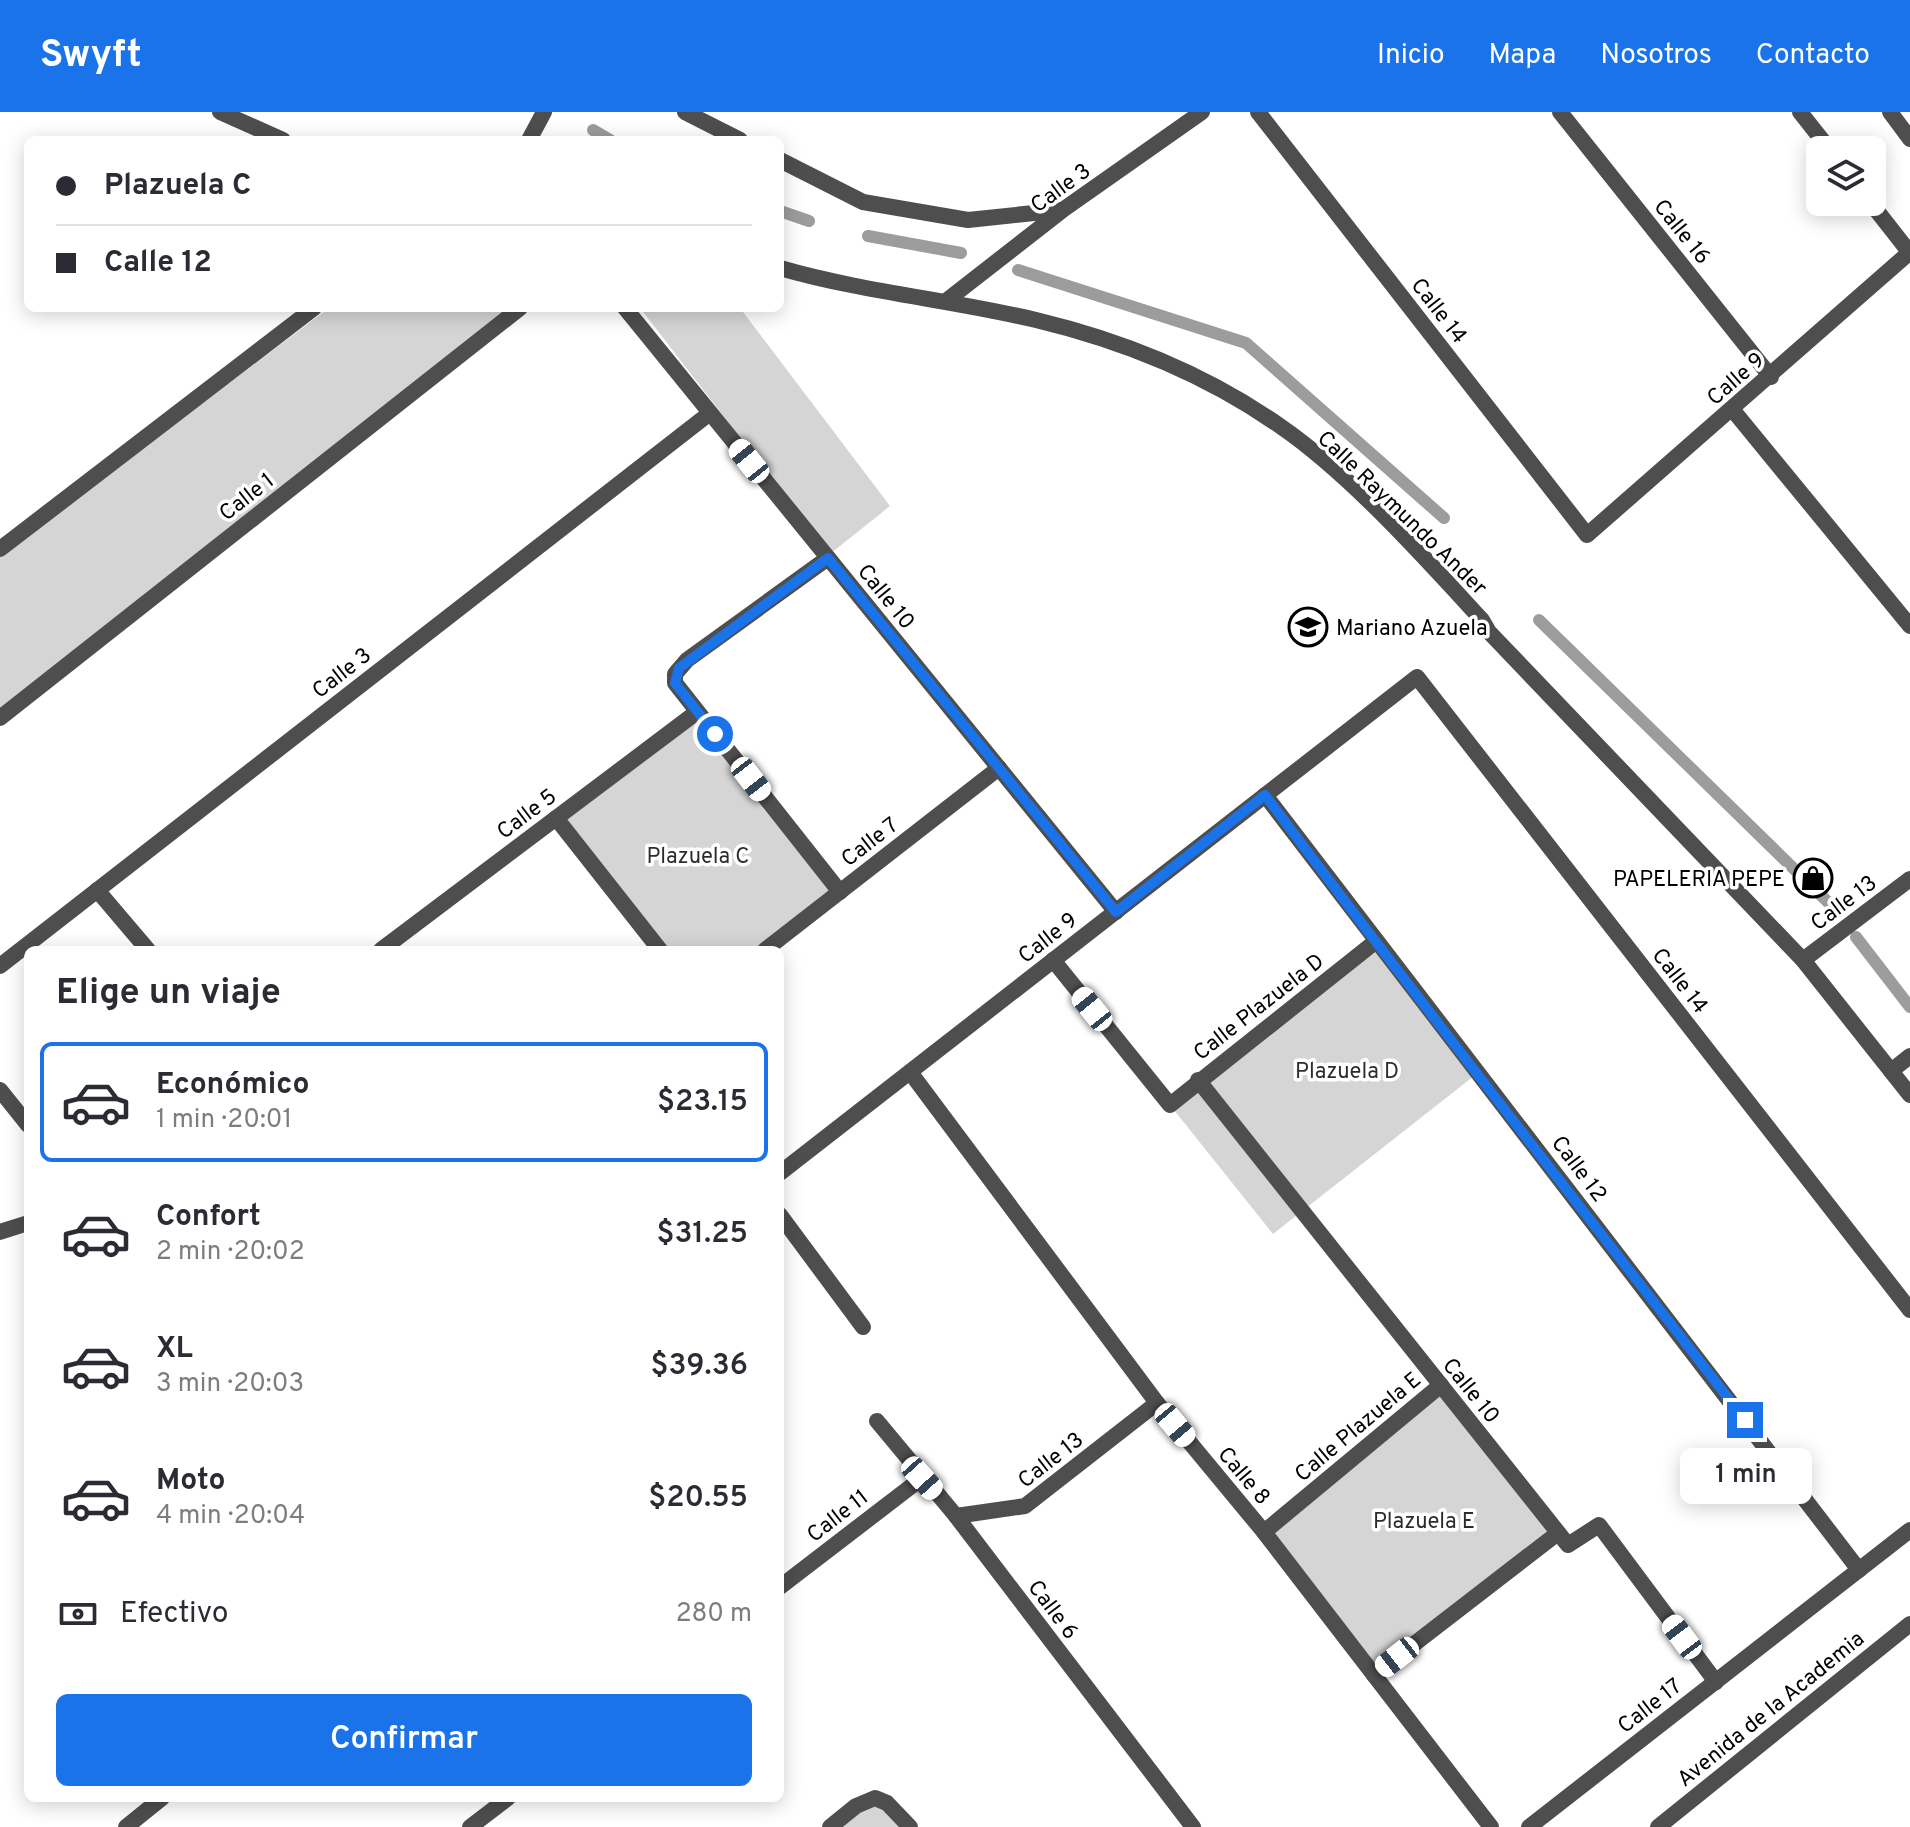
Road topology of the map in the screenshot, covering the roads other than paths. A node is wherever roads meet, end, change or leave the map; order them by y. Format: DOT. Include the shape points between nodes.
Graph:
graph roads {
  1 [pos="220,112"];
  2 [pos="544,112"];
  3 [pos="685,112"];
  4 [pos="1202,112"];
  5 [pos="1258,112"];
  6 [pos="1560,112"];
  7 [pos="1800,112"];
  8 [pos="1890,112"];
  9 [pos="274,136"];
  10 [pos="531,136"];
  11 [pos="732,136"];
  12 [pos="1819,136"];
  13 [pos="1910,139"];
  14 [pos="784,162"];
  15 [pos="1064,209"];
  16 [pos="1881,216"];
  17 [pos="1910,253"];
  18 [pos="784,269"];
  19 [pos="946,301"];
  20 [pos="309,312"];
  21 [pos="515,312"];
  22 [pos="628,312"];
  23 [pos="1771,377"];
  24 [pos="1732,409"];
  25 [pos="710,413"];
  26 [pos="1587,535"];
  27 [pos="0,549"];
  28 [pos="828,558"];
  29 [pos="1910,626"];
  30 [pos="1417,677"];
  31 [pos="697,712"];
  32 [pos="0,718"];
  33 [pos="999,768"];
  34 [pos="1265,795"];
  35 [pos="556,818"];
  36 [pos="1910,879"];
  37 [pos="97,890"];
  38 [pos="840,892"];
  39 [pos="1116,912"];
  40 [pos="1375,942"];
  41 [pos="26,946"];
  42 [pos="145,946"];
  43 [pos="386,946"];
  44 [pos="657,946"];
  45 [pos="770,946"];
  46 [pos="24,947"];
  47 [pos="1053,960"];
  48 [pos="1803,960"];
  49 [pos="0,966"];
  50 [pos="1910,1056"];
  51 [pos="1891,1071"];
  52 [pos="910,1072"];
  53 [pos="1198,1080"];
  54 [pos="0,1090"];
  55 [pos="1910,1095"];
  56 [pos="24,1120"];
  57 [pos="784,1170"];
  58 [pos="784,1220"];
  59 [pos="24,1224"];
  60 [pos="0,1232"];
  61 [pos="1910,1310"];
  62 [pos="863,1327"];
  63 [pos="1441,1385"];
  64 [pos="1157,1403"];
  65 [pos="877,1421"];
  66 [pos="922,1478"];
  67 [pos="956,1516"];
  68 [pos="1910,1530"];
  69 [pos="1264,1532"];
  70 [pos="1558,1533"];
  71 [pos="1859,1570"];
  72 [pos="784,1584"];
  73 [pos="1910,1624"];
  74 [pos="1374,1675"];
  75 [pos="1716,1682"];
  76 [pos="157,1802"];
  77 [pos="503,1802"];
  78 [pos="126,1827"];
  79 [pos="470,1827"];
  80 [pos="830,1827"];
  81 [pos="910,1827"];
  82 [pos="1193,1827"];
  83 [pos="1491,1827"];
  84 [pos="1529,1827"];
  85 [pos="1658,1827"];
  1 -- 9 [label="street"];
  2 -- 10 [label="street"];
  3 -- 11 [label="street"];
  4 -- 15 [label="street, Calle 3"];
  5 -- 26 [label="street, Calle 14"];
  6 -- 23 [label="street, Calle 16"];
  7 -- 12 [label="street"];
  8 -- 13 [label="street"];
  14 -- 15 [label="street" via="863,202 968,220"];
  15 -- 19 [label="street, Calle 3"];
  16 -- 17 [label="street"];
  17 -- 23 [label="street, Calle 9"];
  18 -- 19 [label="street, Calle Raymundo Ander"];
  19 -- 48 [label="street, Calle Raymundo Ander" via="1040,321 1141,353 1188,371 1283,428 1424,558"];
  20 -- 27 [label="street"];
  21 -- 32 [label="street, Calle 1"];
  22 -- 25 [label="street, Calle 10"];
  23 -- 24 [label="street, Calle 9"];
  24 -- 26 [label="street, Calle 9"];
  24 -- 29 [label="street"];
  25 -- 28 [label="street, Calle 10"];
  25 -- 37 [label="street, Calle 3"];
  28 -- 31 [label="street" via="675,674 675,683"];
  28 -- 33 [label="street, Calle 10"];
  30 -- 34 [label="street, Calle 9"];
  30 -- 61 [label="street, Calle 14"];
  31 -- 35 [label="street, Calle 5"];
  31 -- 38 [label="street"];
  33 -- 38 [label="street, Calle 7"];
  33 -- 39 [label="street, Calle 10"];
  34 -- 39 [label="street, Calle 9"];
  34 -- 40 [label="street, Calle 12"];
  35 -- 43 [label="street, Calle 5"];
  35 -- 44 [label="street"];
  36 -- 48 [label="street, Calle 13"];
  37 -- 41 [label="street, Calle 3"];
  37 -- 42 [label="street"];
  38 -- 45 [label="street, Calle 7"];
  39 -- 47 [label="street, Calle 9"];
  40 -- 53 [label="street, Calle Plazuela D"];
  40 -- 71 [label="street, Calle 12"];
  46 -- 49 [label="street, Calle 3"];
  47 -- 52 [label="street, Calle 9"];
  47 -- 53 [label="street, Calle Plazuela D" via="1170,1105"];
  48 -- 51 [label="street, Calle Raymundo Ander"];
  50 -- 51 [label="street"];
  51 -- 55 [label="street, Calle Raymundo Ander"];
  52 -- 57 [label="street, Calle 9"];
  52 -- 64 [label="street, Calle 8"];
  53 -- 63 [label="street, Calle 10"];
  54 -- 56 [label="street"];
  58 -- 62 [label="street"];
  59 -- 60 [label="street"];
  63 -- 69 [label="street, Calle Plazuela E"];
  63 -- 70 [label="street, Calle 10"];
  64 -- 67 [label="street, Calle 13" via="1025,1506"];
  64 -- 69 [label="street, Calle 8"];
  65 -- 66 [label="street, Calle 6"];
  66 -- 67 [label="street, Calle 6"];
  66 -- 72 [label="street, Calle 11"];
  67 -- 82 [label="street, Calle 6"];
  68 -- 71 [label="street, Calle 17"];
  69 -- 74 [label="street, Calle 8"];
  70 -- 74 [label="street"];
  70 -- 75 [label="street" via="1568,1545 1599,1525"];
  71 -- 75 [label="street, Calle 17"];
  73 -- 85 [label="street, Avenida de la Academia"];
  74 -- 83 [label="street, Calle 8"];
  75 -- 84 [label="street, Calle 17"];
  76 -- 78 [label="street"];
  77 -- 79 [label="street"];
  80 -- 81 [label="street" via="875,1798"];
}
